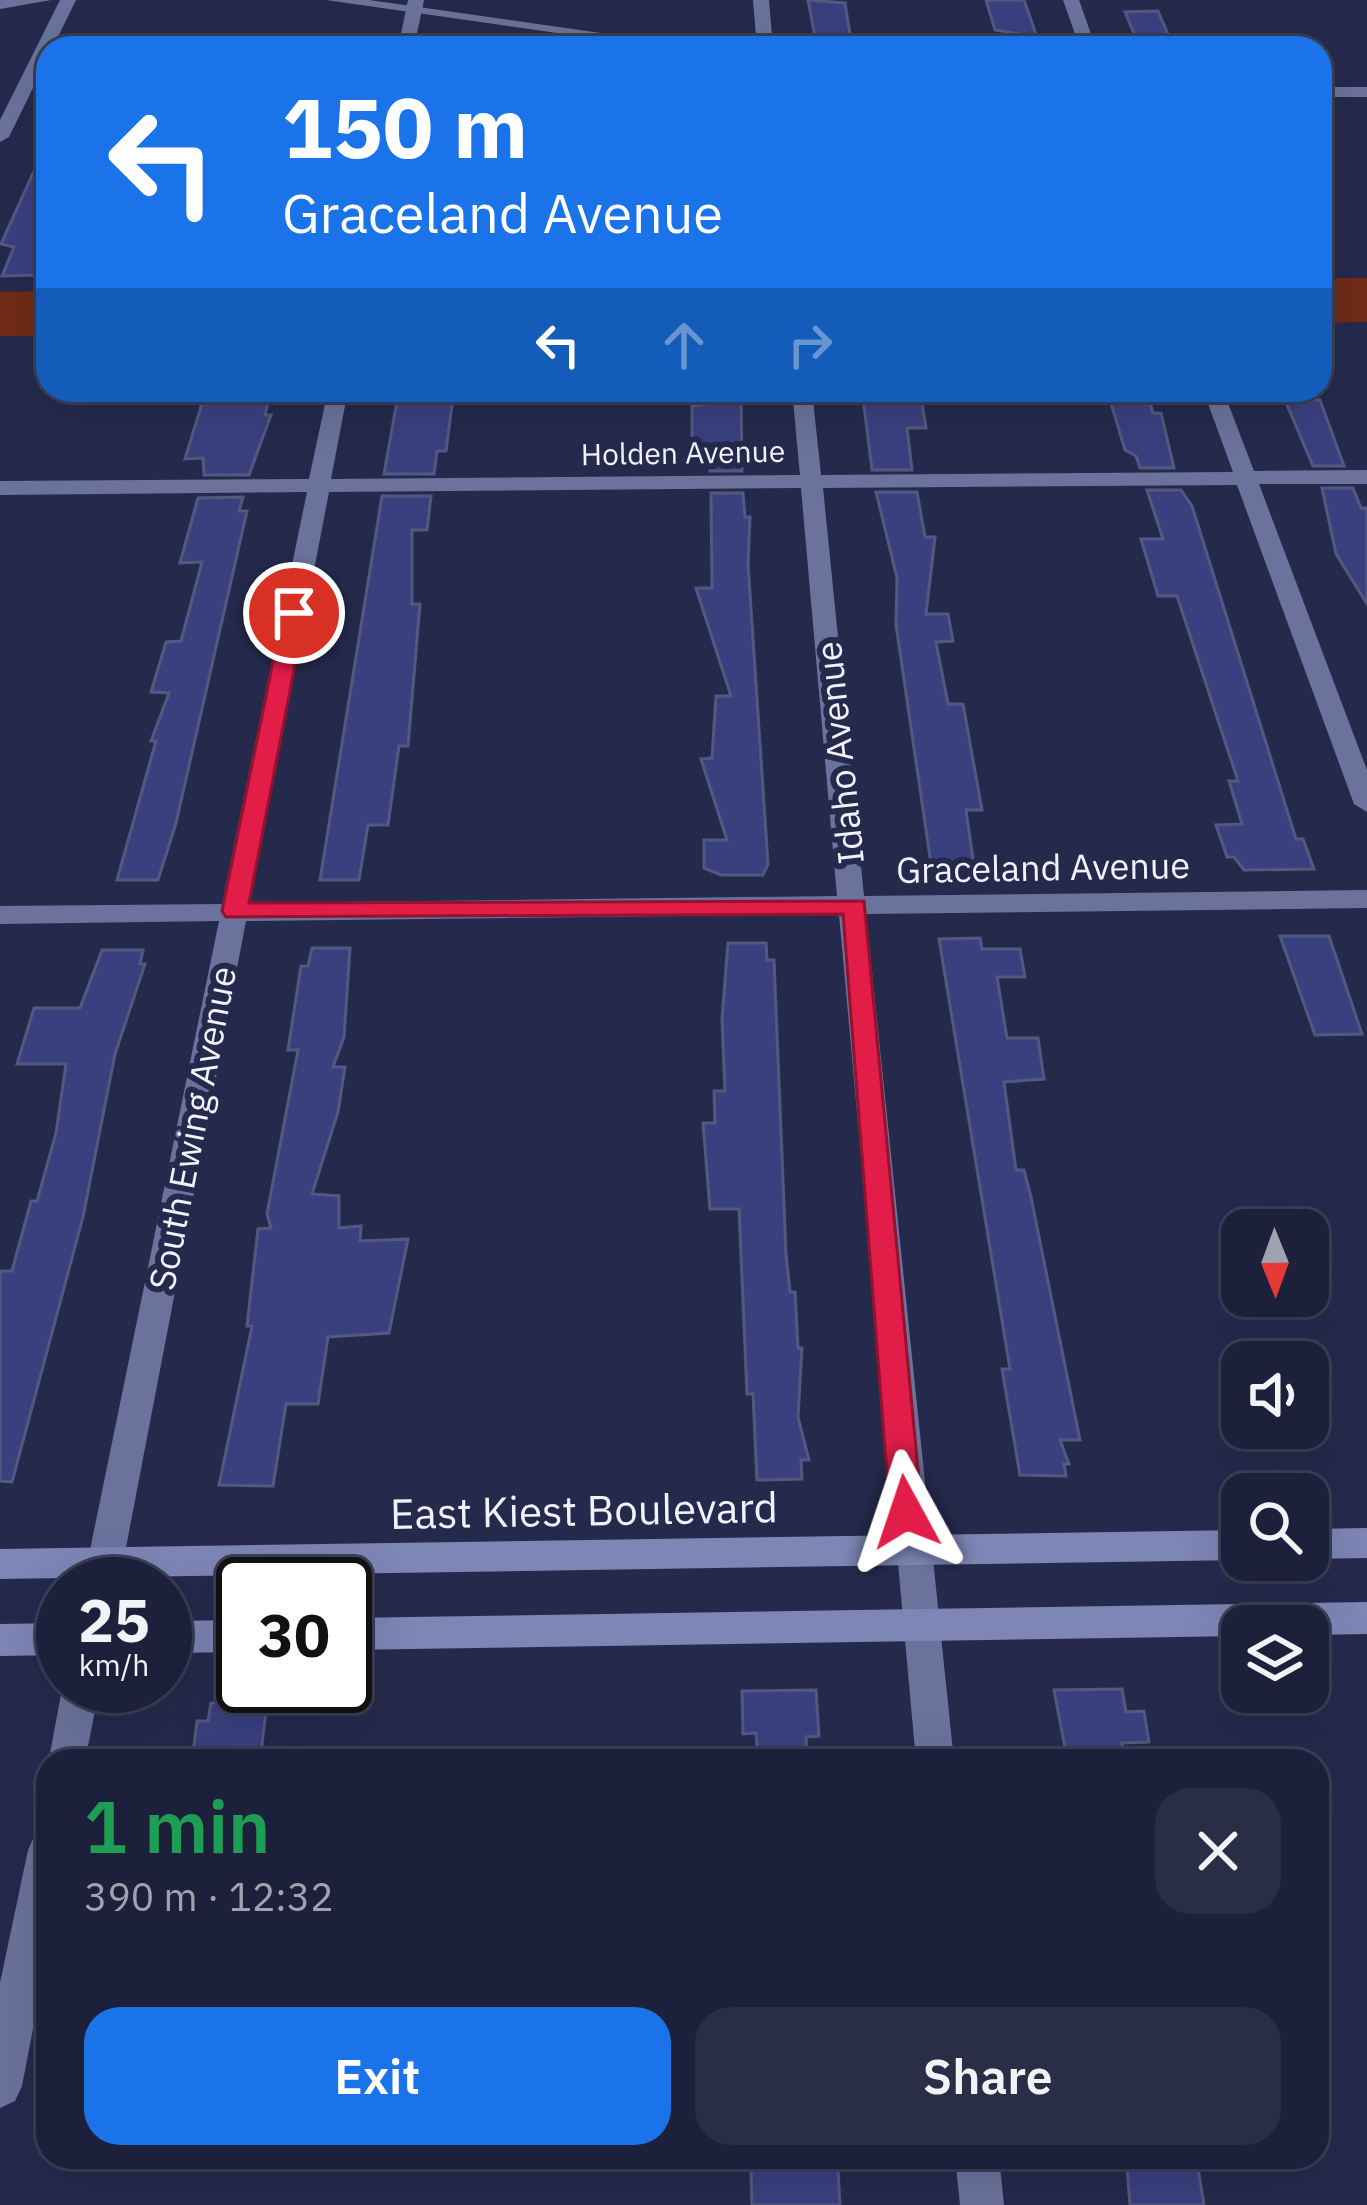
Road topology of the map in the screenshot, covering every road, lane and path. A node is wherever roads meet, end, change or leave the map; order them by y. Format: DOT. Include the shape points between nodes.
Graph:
graph roads {
  1 [pos="43,0"];
  2 [pos="68,0"];
  3 [pos="334,0"];
  4 [pos="761,0"];
  5 [pos="1070,0"];
  6 [pos="0,4"];
  7 [pos="415,5"];
  8 [pos="50,36"];
  9 [pos="409,36"];
  10 [pos="619,36"];
  11 [pos="764,36"];
  12 [pos="1084,36"];
  13 [pos="36,64"];
  14 [pos="1332,92"];
  15 [pos="1367,92"];
  16 [pos="0,136"];
  17 [pos="336,402"];
  18 [pos="803,402"];
  19 [pos="1217,402"];
  20 [pos="1244,477"];
  21 [pos="1367,477"];
  22 [pos="811,481"];
  23 [pos="320,485"];
  24 [pos="0,488"];
  25 [pos="1367,804"];
  26 [pos="1367,899"];
  27 [pos="855,906"];
  28 [pos="235,911"];
  29 [pos="0,915"];
  30 [pos="1367,1543"];
  31 [pos="1221,1544"];
  32 [pos="1329,1544"];
  33 [pos="910,1550"];
  34 [pos="106,1557"];
  35 [pos="0,1564"];
  36 [pos="36,1567"];
  37 [pos="192,1570"];
  38 [pos="1367,1618"];
  39 [pos="921,1625"];
  40 [pos="372,1634"];
  41 [pos="36,1639"];
  42 [pos="0,1640"];
  43 [pos="76,1713"];
  44 [pos="68,1749"];
  45 [pos="933,1749"];
  46 [pos="36,1909"];
  47 [pos="0,2086"];
  48 [pos="978,2169"];
  49 [pos="982,2205"];
  1 -- 6 [label="street"];
  2 -- 8 [label="street"];
  3 -- 7 [label="street"];
  4 -- 11 [label="street"];
  5 -- 12 [label="street"];
  7 -- 9 [label="street"];
  7 -- 10 [label="street"];
  13 -- 16 [label="street"];
  14 -- 15 [label="street"];
  17 -- 23 [label="street, South Ewing Avenue"];
  18 -- 22 [label="street, Idaho Avenue"];
  19 -- 20 [label="street"];
  20 -- 21 [label="street, Holden Avenue"];
  20 -- 22 [label="street, Holden Avenue"];
  20 -- 25 [label="street"];
  22 -- 23 [label="street, Holden Avenue"];
  22 -- 27 [label="street, Idaho Avenue"];
  23 -- 24 [label="street, Holden Avenue"];
  23 -- 28 [label="street, South Ewing Avenue"];
  26 -- 27 [label="street, Graceland Avenue"];
  27 -- 28 [label="street, Graceland Avenue"];
  27 -- 33 [label="street, Idaho Avenue"];
  28 -- 29 [label="street, Graceland Avenue"];
  28 -- 34 [label="street, South Ewing Avenue"];
  30 -- 32 [label="main road"];
  31 -- 33 [label="main road, East Kiest Boulevard"];
  33 -- 37 [label="main road, East Kiest Boulevard"];
  33 -- 39 [label="street, Idaho Avenue"];
  35 -- 36 [label="main road, East Kiest Boulevard"];
  38 -- 39 [label="main road"];
  39 -- 40 [label="main road"];
  39 -- 45 [label="street, Idaho Avenue"];
  41 -- 42 [label="main road"];
  43 -- 44 [label="street"];
  46 -- 47 [label="street"];
  48 -- 49 [label="street"];
}
